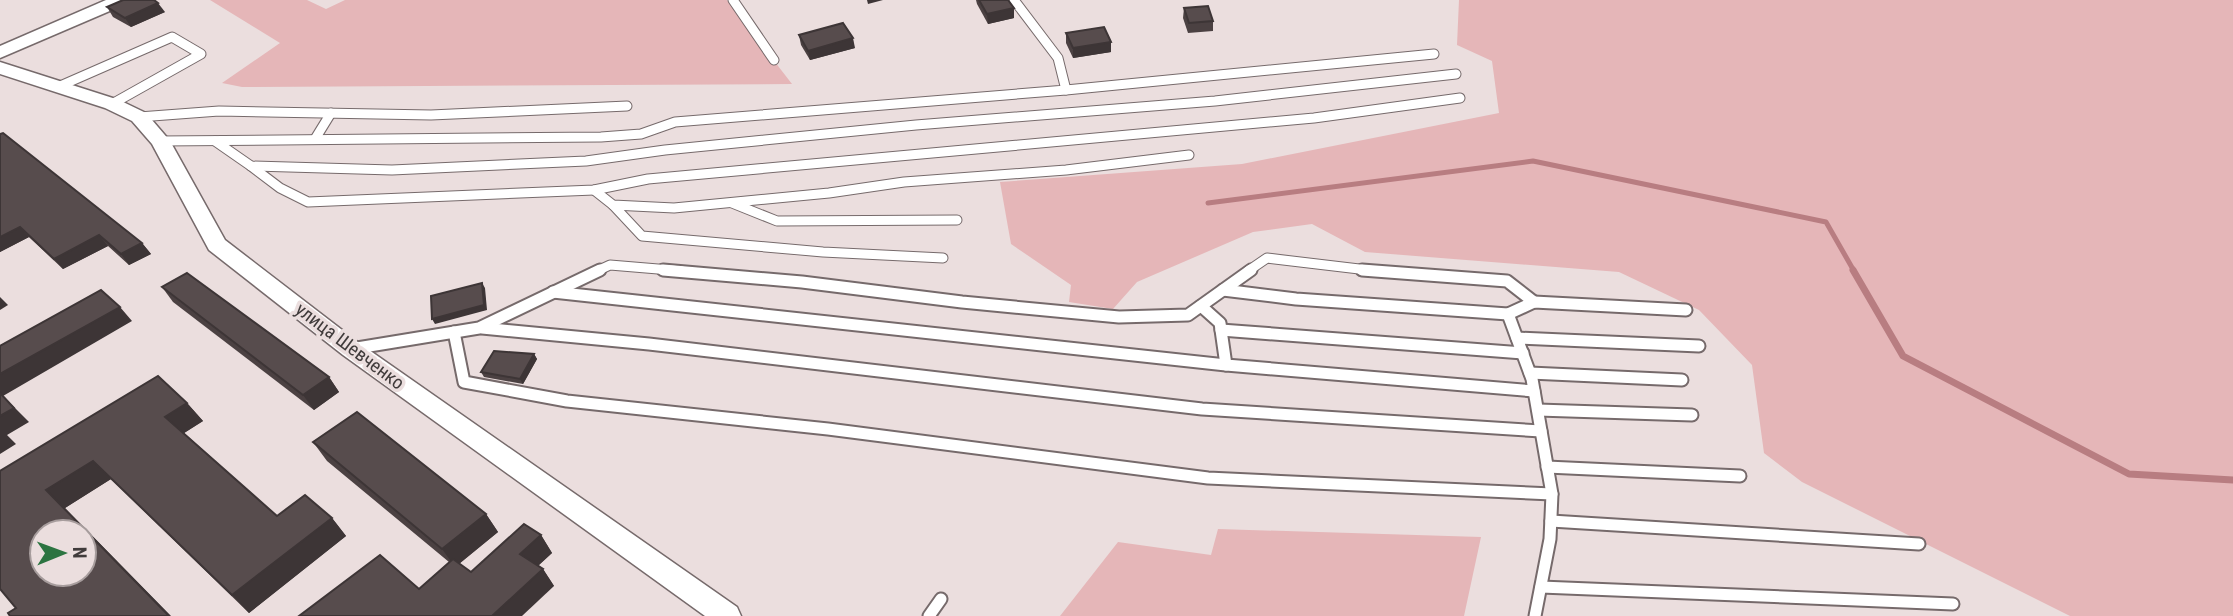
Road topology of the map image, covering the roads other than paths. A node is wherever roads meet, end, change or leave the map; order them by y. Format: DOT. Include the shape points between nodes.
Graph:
graph roads {
  1 [pos="120,0"];
  2 [pos="733,0"];
  3 [pos="1014,0"];
  4 [pos="0,52"];
  5 [pos="1434,54"];
  6 [pos="774,60"];
  7 [pos="0,68"];
  8 [pos="1456,74"];
  9 [pos="60,86"];
  10 [pos="1066,90"];
  11 [pos="1460,98"];
  12 [pos="112,104"];
  13 [pos="627,106"];
  14 [pos="331,113"];
  15 [pos="139,117"];
  16 [pos="315,139"];
  17 [pos="160,141"];
  18 [pos="215,141"];
  19 [pos="1189,155"];
  20 [pos="251,166"];
  21 [pos="594,190"];
  22 [pos="729,202"];
  23 [pos="613,205"];
  24 [pos="957,220"];
  25 [pos="943,258"];
  26 [pos="1223,290"];
  27 [pos="553,292"];
  28 [pos="1534,302"];
  29 [pos="1202,306"];
  30 [pos="1686,310"];
  31 [pos="1508,314"];
  32 [pos="479,328"];
  33 [pos="1221,330"];
  34 [pos="454,332"];
  35 [pos="1517,338"];
  36 [pos="1699,346"];
  37 [pos="351,349"];
  38 [pos="1523,353"];
  39 [pos="1226,365"];
  40 [pos="1530,373"];
  41 [pos="1682,380"];
  42 [pos="1534,390"];
  43 [pos="1538,410"];
  44 [pos="1692,415"];
  45 [pos="1541,430"];
  46 [pos="1547,467"];
  47 [pos="1740,476"];
  48 [pos="1552,494"];
  49 [pos="1551,522"];
  50 [pos="1919,544"];
  51 [pos="1541,587"];
  52 [pos="941,599"];
  53 [pos="1953,604"];
  54 [pos="727,616"];
  55 [pos="929,616"];
  56 [pos="1535,616"];
  1 -- 4 [label="street"];
  2 -- 6 [label="lane"];
  3 -- 10 [label="lane" via="1058,58"];
  5 -- 10 [label="lane"];
  7 -- 9 [label="street, улица Шевченко"];
  8 -- 20 [label="lane" via="586,161 392,170"];
  9 -- 12 [label="street, улица Шевченко"];
  9 -- 12 [label="lane" via="172,37 201,54"];
  10 -- 16 [label="lane" via="675,122 641,134 601,137"];
  11 -- 21 [label="lane" via="1314,118 648,178"];
  12 -- 15 [label="street, улица Шевченко"];
  13 -- 14 [label="lane"];
  14 -- 15 [label="lane" via="219,111"];
  14 -- 16 [label="lane"];
  15 -- 17 [label="street, улица Шевченко"];
  16 -- 18 [label="lane"];
  17 -- 18 [label="lane"];
  17 -- 37 [label="street, улица Шевченко" via="218,245"];
  18 -- 20 [label="lane"];
  19 -- 22 [label="lane"];
  20 -- 21 [label="lane" via="308,202"];
  21 -- 23 [label="lane"];
  22 -- 23 [label="lane" via="674,208"];
  22 -- 24 [label="lane" via="777,221"];
  23 -- 25 [label="lane" via="642,236 823,253"];
  26 -- 28 [label="lane" via="1267,258 1397,274 1507,281"];
  26 -- 29 [label="lane"];
  26 -- 31 [label="lane"];
  27 -- 29 [label="lane" via="610,265 1119,317 1188,315"];
  27 -- 32 [label="lane"];
  27 -- 39 [label="lane"];
  28 -- 30 [label="lane"];
  28 -- 31 [label="lane"];
  29 -- 33 [label="lane" via="1220,323"];
  31 -- 35 [label="lane"];
  32 -- 34 [label="lane"];
  32 -- 45 [label="lane" via="1202,409"];
  33 -- 38 [label="lane"];
  33 -- 39 [label="lane"];
  34 -- 37 [label="lane"];
  34 -- 48 [label="lane" via="464,382 567,401 1208,478"];
  35 -- 36 [label="lane"];
  35 -- 38 [label="lane"];
  37 -- 54 [label="street, улица Шевченко"];
  38 -- 40 [label="lane"];
  39 -- 42 [label="lane"];
  40 -- 41 [label="lane"];
  40 -- 42 [label="lane"];
  42 -- 43 [label="lane"];
  43 -- 44 [label="lane"];
  43 -- 45 [label="lane"];
  45 -- 46 [label="lane"];
  46 -- 47 [label="lane"];
  46 -- 48 [label="lane"];
  48 -- 49 [label="lane"];
  49 -- 50 [label="lane"];
  49 -- 51 [label="lane"];
  51 -- 53 [label="lane"];
  51 -- 56 [label="lane"];
  52 -- 55 [label="lane"];
}
